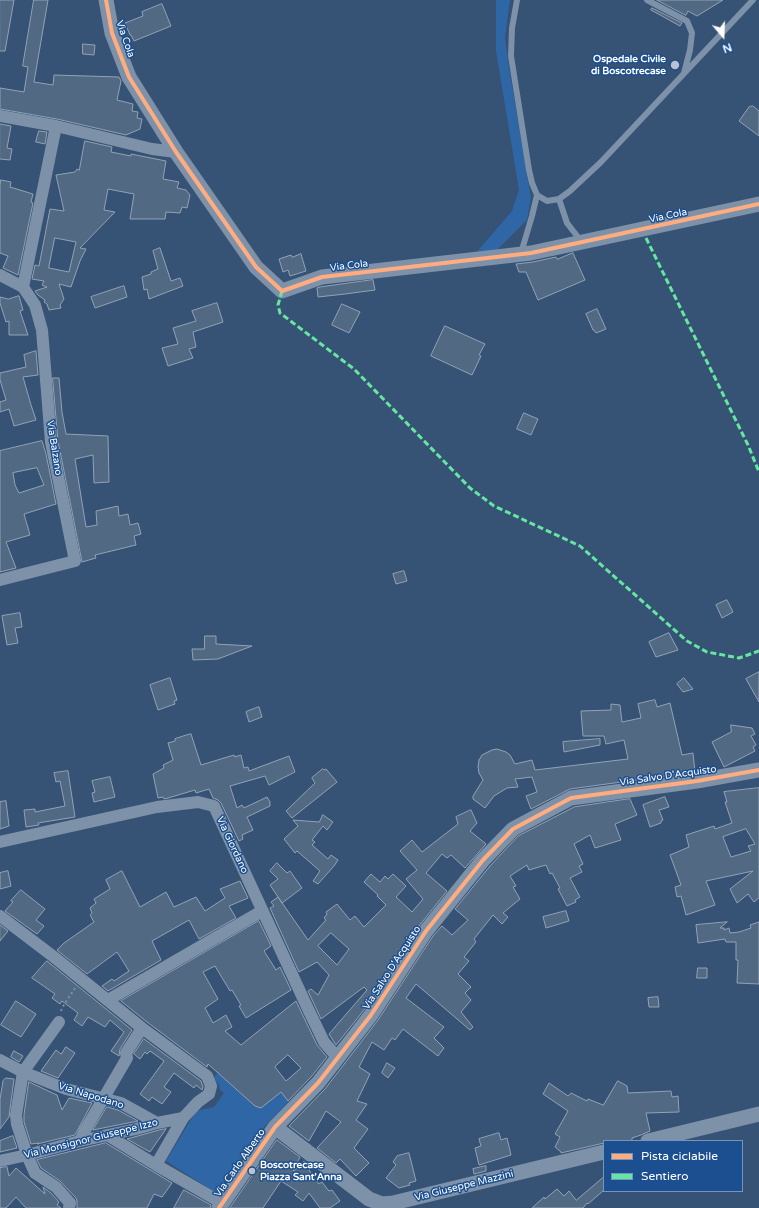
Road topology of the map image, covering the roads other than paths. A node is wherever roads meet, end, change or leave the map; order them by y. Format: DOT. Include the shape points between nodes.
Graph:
graph roads {
  1 [pos="106,0"];
  2 [pos="517,0"];
  3 [pos="648,0"];
  4 [pos="754,0"];
  5 [pos="683,74"];
  6 [pos="0,116"];
  7 [pos="56,126"];
  8 [pos="176,152"];
  9 [pos="537,195"];
  10 [pos="559,199"];
  11 [pos="759,204"];
  12 [pos="582,242"];
  13 [pos="520,254"];
  14 [pos="0,275"];
  15 [pos="23,287"];
  16 [pos="0,580"];
  17 [pos="759,770"];
  18 [pos="759,775"];
  19 [pos="630,790"];
  20 [pos="0,842"];
  21 [pos="262,911"];
  22 [pos="0,916"];
  23 [pos="108,1000"];
  24 [pos="59,1022"];
  25 [pos="142,1028"];
  26 [pos="338,1058"];
  27 [pos="0,1060"];
  28 [pos="23,1072"];
  29 [pos="104,1098"];
  30 [pos="759,1114"];
  31 [pos="183,1118"];
  32 [pos="157,1123"];
  33 [pos="274,1127"];
  34 [pos="107,1135"];
  35 [pos="652,1140"];
  36 [pos="80,1141"];
  37 [pos="603,1152"];
  38 [pos="27,1155"];
  39 [pos="0,1160"];
  40 [pos="156,1165"];
  41 [pos="221,1206"];
  42 [pos="69,1208"];
  1 -- 8 [label="street, Via Cola" via="112,33 129,76"];
  2 -- 9 [label="lane" via="511,56 529,170"];
  3 -- 5 [label="lane" via="687,21 692,33"];
  4 -- 5 [label="lane"];
  5 -- 10 [label="lane" via="600,162"];
  6 -- 7 [label="street"];
  7 -- 8 [label="street"];
  7 -- 15 [label="street"];
  8 -- 13 [label="street, Via Cola" via="256,267 282,292 322,277"];
  9 -- 10 [label="lane" via="547,201"];
  9 -- 13 [label="lane"];
  10 -- 12 [label="lane" via="567,223"];
  11 -- 12 [label="street, Via Cola"];
  12 -- 13 [label="street, Via Cola"];
  14 -- 15 [label="street, Via Balzano"];
  15 -- 16 [label="street, Via Balzano" via="35,305 42,330 51,442 75,561"];
  17 -- 19 [label="street, Via Salvo D'Acquisto"];
  18 -- 19 [label="street" via="660,792"];
  19 -- 26 [label="street, Via Salvo D'Acquisto" via="571,798 513,829 483,860 426,931 371,1015"];
  20 -- 21 [label="street, Via Giordano" via="157,807 198,802 214,806"];
  21 -- 23 [label="street"];
  21 -- 26 [label="street, Via Giordano" via="324,1042"];
  22 -- 23 [label="street"];
  23 -- 25 [label="street"];
  24 -- 28 [label="street"];
  25 -- 29 [label="street" via="126,1053 127,1058"];
  25 -- 31 [label="street" via="207,1076 211,1086 209,1094"];
  26 -- 33 [label="street, Via Salvo D'Acquisto" via="318,1083"];
  27 -- 28 [label="street, Via Napodano"];
  28 -- 29 [label="street, Via Napodano" via="66,1089"];
  28 -- 38 [label="street" via="16,1115"];
  29 -- 32 [label="street, Via Napodano" via="121,1103"];
  29 -- 36 [label="street"];
  30 -- 35 [label="street"];
  31 -- 32 [label="street, Via Monsignor Giuseppe Izzo"];
  31 -- 40 [label="street"];
  32 -- 34 [label="street, Via Monsignor Giuseppe Izzo"];
  33 -- 37 [label="street, Via Giuseppe Mazzini" via="369,1199 382,1204"];
  33 -- 41 [label="street, Via Carlo Alberto"];
  34 -- 36 [label="street, Via Monsignor Giuseppe Izzo"];
  34 -- 40 [label="street"];
  36 -- 38 [label="street, Via Monsignor Giuseppe Izzo"];
  38 -- 39 [label="street, Via Monsignor Giuseppe Izzo"];
  38 -- 42 [label="street" via="35,1173 56,1187 70,1203"];
  40 -- 41 [label="street"];
}
